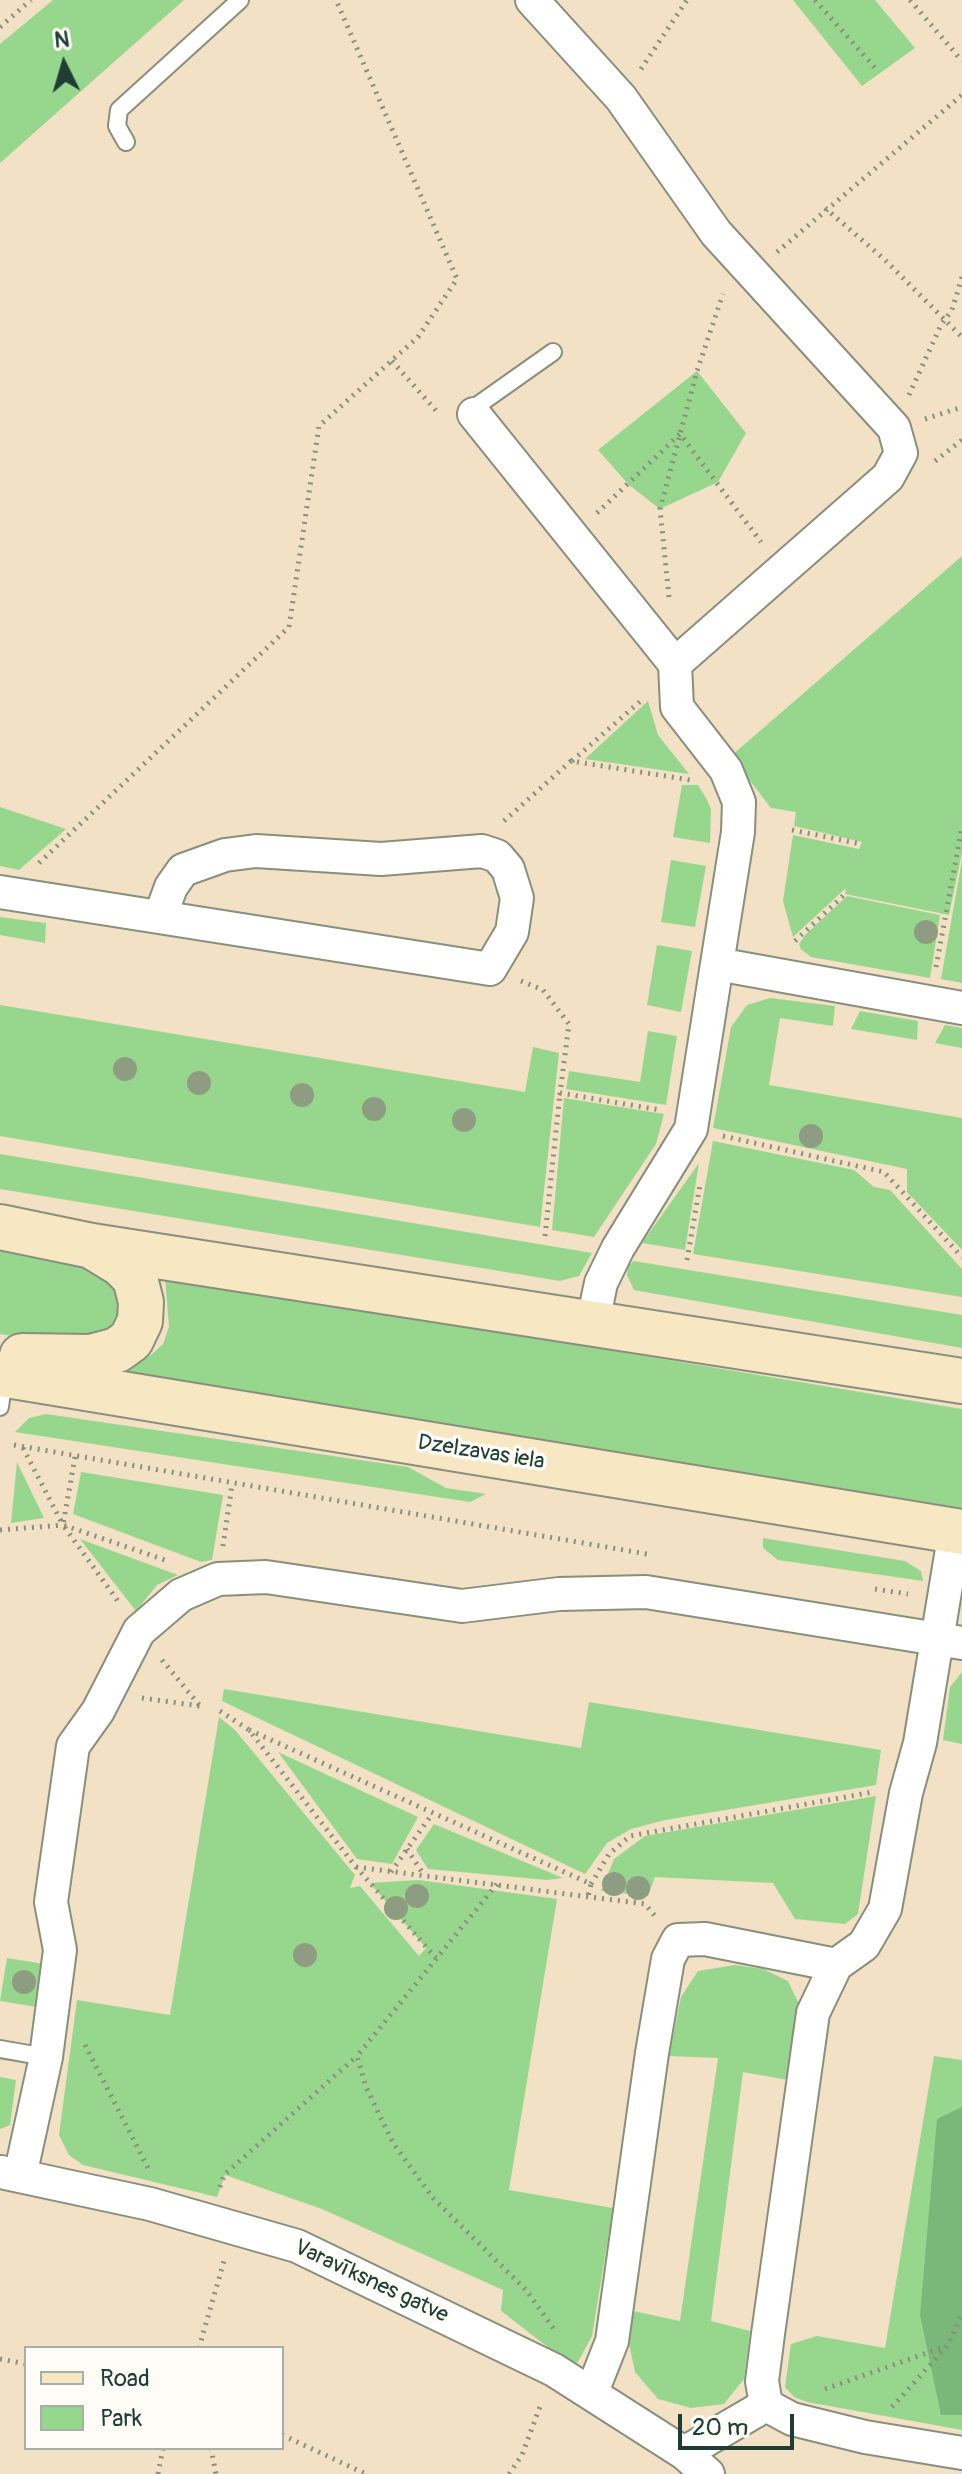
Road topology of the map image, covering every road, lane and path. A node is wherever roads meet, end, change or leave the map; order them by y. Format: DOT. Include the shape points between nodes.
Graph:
graph roads {
  1 [pos="31,0"];
  2 [pos="240,0"];
  3 [pos="336,0"];
  4 [pos="532,0"];
  5 [pos="687,0"];
  6 [pos="815,0"];
  7 [pos="910,0"];
  8 [pos="0,27"];
  9 [pos="962,61"];
  10 [pos="876,69"];
  11 [pos="962,95"];
  12 [pos="621,98"];
  13 [pos="126,142"];
  14 [pos="825,208"];
  15 [pos="716,233"];
  16 [pos="753,275"];
  17 [pos="962,277"];
  18 [pos="946,319"];
  19 [pos="962,337"];
  20 [pos="553,352"];
  21 [pos="392,361"];
  22 [pos="474,414"];
  23 [pos="894,428"];
  24 [pos="680,434"];
  25 [pos="962,440"];
  26 [pos="928,466"];
  27 [pos="572,535"];
  28 [pos="783,572"];
  29 [pos="669,602"];
  30 [pos="675,664"];
  31 [pos="651,691"];
  32 [pos="571,761"];
  33 [pos="702,782"];
  34 [pos="962,827"];
  35 [pos="792,830"];
  36 [pos="861,844"];
  37 [pos="472,850"];
  38 [pos="3,892"];
  39 [pos="845,894"];
  40 [pos="160,917"];
  41 [pos="794,942"];
  42 [pos="717,964"];
  43 [pos="931,1003"];
  44 [pos="962,1008"];
  45 [pos="560,1093"];
  46 [pos="701,1175"];
  47 [pos="0,1227"];
  48 [pos="545,1236"];
  49 [pos="92,1246"];
  50 [pos="687,1260"];
  51 [pos="592,1326"];
  52 [pos="1,1380"];
  53 [pos="962,1381"];
  54 [pos="14,1445"];
  55 [pos="22,1447"];
  56 [pos="75,1457"];
  57 [pos="232,1484"];
  58 [pos="63,1525"];
  59 [pos="0,1530"];
  60 [pos="959,1531"];
  61 [pos="651,1554"];
  62 [pos="218,1579"];
  63 [pos="867,1588"];
  64 [pos="944,1600"];
  65 [pos="139,1631"];
  66 [pos="950,1641"];
  67 [pos="127,1696"];
  68 [pos="220,1711"];
  69 [pos="249,1730"];
  70 [pos="906,1793"];
  71 [pos="432,1814"];
  72 [pos="407,1849"];
  73 [pos="356,1867"];
  74 [pos="390,1873"];
  75 [pos="424,1876"];
  76 [pos="497,1884"];
  77 [pos="591,1884"];
  78 [pos="588,1896"];
  79 [pos="678,1940"];
  80 [pos="436,1958"];
  81 [pos="836,1965"];
  82 [pos="51,2016"];
  83 [pos="0,2049"];
  84 [pos="357,2056"];
  85 [pos="46,2057"];
  86 [pos="10,2174"];
  87 [pos="150,2204"];
  88 [pos="221,2224"];
  89 [pos="962,2315"];
  90 [pos="560,2338"];
  91 [pos="199,2346"];
  92 [pos="947,2346"];
  93 [pos="0,2359"];
  94 [pos="24,2364"];
  95 [pos="554,2370"];
  96 [pos="592,2392"];
  97 [pos="766,2405"];
  98 [pos="284,2436"];
  99 [pos="865,2437"];
  100 [pos="163,2450"];
  101 [pos="211,2450"];
  102 [pos="684,2453"];
  103 [pos="962,2453"];
  104 [pos="158,2474"];
  105 [pos="216,2474"];
  106 [pos="366,2474"];
  107 [pos="509,2474"];
  108 [pos="708,2474"];
  1 -- 8 [label="path"];
  2 -- 13 [label="lane" via="119,110 117,126"];
  3 -- 21 [label="path" via="457,279 418,337"];
  4 -- 12 [label="street"];
  5 -- 12 [label="path"];
  6 -- 10 [label="path"];
  7 -- 9 [label="path"];
  11 -- 14 [label="path"];
  12 -- 15 [label="street"];
  14 -- 16 [label="path"];
  14 -- 18 [label="path"];
  15 -- 16 [label="street"];
  15 -- 24 [label="path" via="724,300"];
  16 -- 23 [label="street"];
  17 -- 18 [label="path"];
  18 -- 19 [label="path"];
  18 -- 23 [label="path"];
  20 -- 22 [label="lane" via="478,405"];
  21 -- 22 [label="path" via="447,423"];
  21 -- 38 [label="path" via="319,426 289,627"];
  22 -- 27 [label="street"];
  23 -- 28 [label="street" via="901,453 888,477"];
  24 -- 27 [label="path"];
  24 -- 28 [label="path"];
  24 -- 29 [label="path" via="660,509"];
  25 -- 26 [label="path"];
  27 -- 30 [label="street"];
  28 -- 30 [label="street"];
  30 -- 42 [label="street" via="677,707 726,770 739,802"];
  31 -- 32 [label="path"];
  32 -- 33 [label="path"];
  32 -- 37 [label="path"];
  34 -- 43 [label="path"];
  35 -- 36 [label="path"];
  37 -- 40 [label="street" via="381,859 271,851 225,855 178,875"];
  37 -- 40 [label="street" via="497,856 515,889 512,932 490,969"];
  38 -- 40 [label="street"];
  39 -- 41 [label="path"];
  42 -- 43 [label="street"];
  42 -- 51 [label="street" via="691,1129 618,1248 601,1283"];
  43 -- 44 [label="street"];
  45 -- 48 [label="path"];
  46 -- 50 [label="path"];
  47 -- 49 [label="main road"];
  49 -- 51 [label="main road"];
  49 -- 52 [label="main road" via="135,1278 140,1321 131,1340 91,1357 53,1355"];
  51 -- 53 [label="main road"];
  52 -- 60 [label="main road, Dzelzavas iela"];
  54 -- 55 [label="path"];
  55 -- 56 [label="path"];
  55 -- 58 [label="path"];
  56 -- 57 [label="path"];
  56 -- 58 [label="path"];
  57 -- 61 [label="path"];
  57 -- 62 [label="path"];
  58 -- 59 [label="path"];
  58 -- 62 [label="path"];
  58 -- 65 [label="path"];
  60 -- 64 [label="street"];
  62 -- 65 [label="street" via="181,1595"];
  62 -- 66 [label="street" via="266,1577 462,1606 559,1594 646,1592"];
  63 -- 64 [label="path"];
  64 -- 66 [label="street"];
  65 -- 67 [label="path" via="201,1707"];
  65 -- 82 [label="street" via="98,1711 73,1746 51,1902 60,1950"];
  66 -- 70 [label="street"];
  68 -- 69 [label="path"];
  69 -- 71 [label="path"];
  69 -- 73 [label="path"];
  70 -- 77 [label="path" via="879,1791 630,1836 609,1854"];
  70 -- 81 [label="street" via="885,1909 864,1945"];
  71 -- 72 [label="path"];
  71 -- 77 [label="path"];
  72 -- 74 [label="path"];
  72 -- 75 [label="path"];
  73 -- 74 [label="path"];
  73 -- 80 [label="path"];
  74 -- 75 [label="path"];
  75 -- 76 [label="path"];
  76 -- 78 [label="path"];
  76 -- 80 [label="path"];
  77 -- 78 [label="path"];
  78 -- 79 [label="path" via="645,1904"];
  79 -- 81 [label="street" via="705,1939"];
  79 -- 96 [label="street" via="665,1974 612,2341"];
  80 -- 84 [label="path"];
  81 -- 97 [label="street" via="813,2013 762,2381"];
  82 -- 85 [label="street"];
  82 -- 87 [label="path" via="74,2022 155,2182"];
  83 -- 85 [label="lane"];
  84 -- 88 [label="path" via="224,2175"];
  84 -- 90 [label="path" via="393,2143 425,2187 526,2290"];
  85 -- 86 [label="street"];
  86 -- 87 [label="street, Varavīksnes gatve"];
  87 -- 88 [label="street, Varavīksnes gatve"];
  88 -- 91 [label="path"];
  88 -- 95 [label="street, Varavīksnes gatve" via="297,2246"];
  89 -- 92 [label="path"];
  92 -- 97 [label="path"];
  92 -- 99 [label="path"];
  93 -- 94 [label="path"];
  95 -- 96 [label="street, Varavīksnes gatve"];
  95 -- 107 [label="path" via="522,2455"];
  96 -- 102 [label="street, Varavīksnes gatve"];
  97 -- 99 [label="street" via="792,2419"];
  97 -- 102 [label="street"];
  98 -- 106 [label="path"];
  99 -- 103 [label="street"];
  100 -- 104 [label="path"];
  101 -- 105 [label="path"];
  102 -- 108 [label="street, Varavīksnes gatve"];
}
